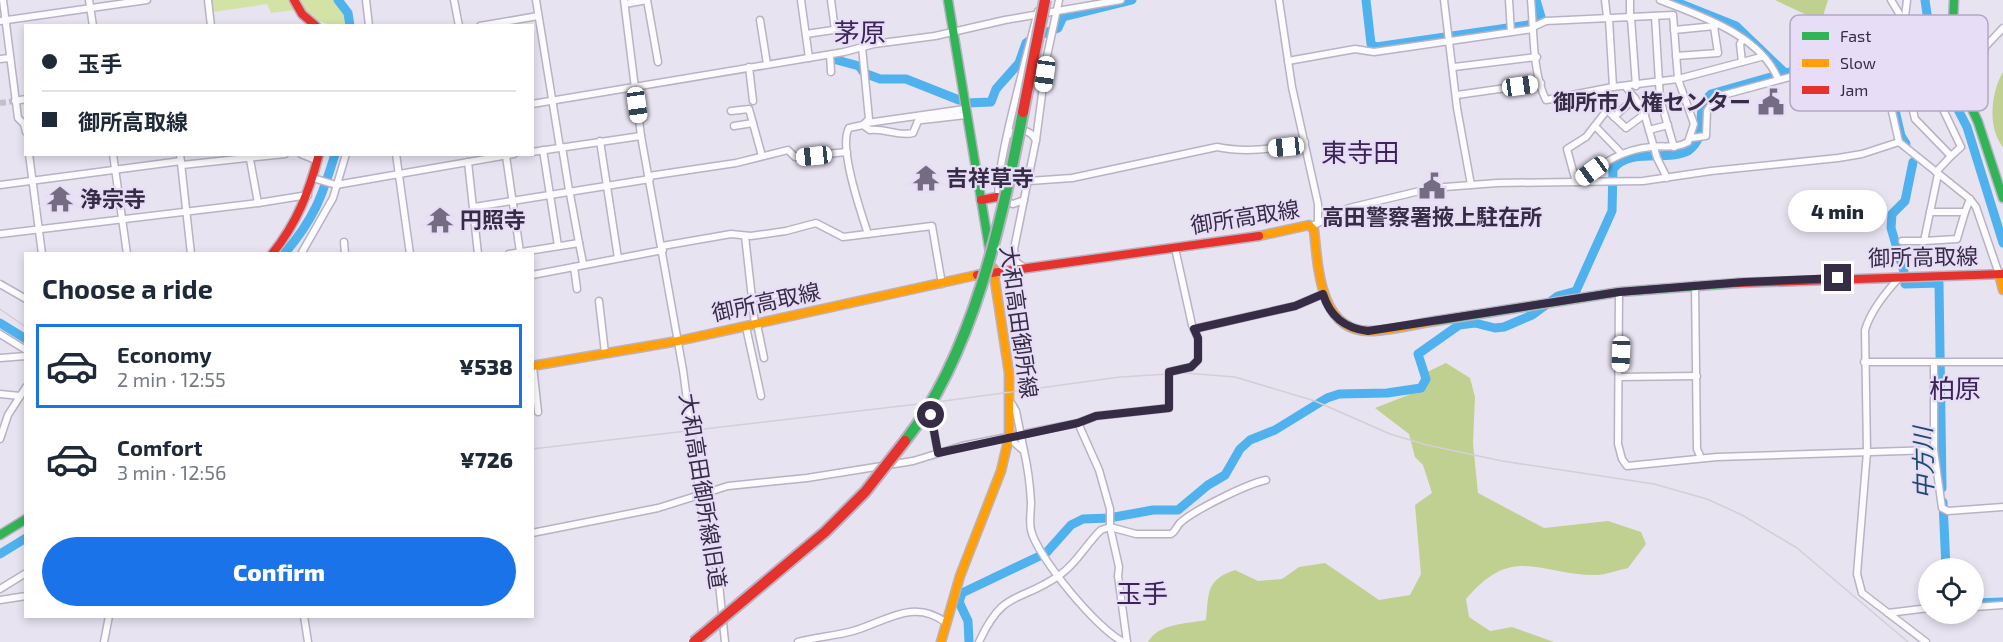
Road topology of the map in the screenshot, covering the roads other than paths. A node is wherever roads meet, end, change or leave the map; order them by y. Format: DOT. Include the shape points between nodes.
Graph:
graph roads {
  1 [pos="3,0"];
  2 [pos="89,0"];
  3 [pos="147,0"];
  4 [pos="208,0"];
  5 [pos="294,0"];
  6 [pos="366,0"];
  7 [pos="454,0"];
  8 [pos="536,0"];
  9 [pos="647,0"];
  10 [pos="801,0"];
  11 [pos="831,0"];
  12 [pos="948,0"];
  13 [pos="1040,0"];
  14 [pos="1045,0"];
  15 [pos="1059,0"];
  16 [pos="1121,0"];
  17 [pos="1279,0"];
  18 [pos="1444,0"];
  19 [pos="1509,0"];
  20 [pos="1531,0"];
  21 [pos="1605,0"];
  22 [pos="1630,0"];
  23 [pos="1660,0"];
  24 [pos="1892,0"];
  25 [pos="1906,0"];
  26 [pos="625,2"];
  27 [pos="1675,6"];
  28 [pos="90,8"];
  29 [pos="1056,10"];
  30 [pos="1037,15"];
  31 [pos="1673,15"];
  32 [pos="1900,15"];
  33 [pos="1905,15"];
  34 [pos="538,16"];
  35 [pos="1655,16"];
  36 [pos="1608,18"];
  37 [pos="1631,19"];
  38 [pos="760,20"];
  39 [pos="2,21"];
  40 [pos="93,24"];
  41 [pos="211,24"];
  42 [pos="314,24"];
  43 [pos="369,24"];
  44 [pos="459,24"];
  45 [pos="492,24"];
  46 [pos="1533,25"];
  47 [pos="1715,25"];
  48 [pos="1511,28"];
  49 [pos="2003,28"];
  50 [pos="1674,30"];
  51 [pos="952,31"];
  52 [pos="806,33"];
  53 [pos="1449,37"];
  54 [pos="1743,39"];
  55 [pos="1988,43"];
  56 [pos="861,47"];
  57 [pos="1718,53"];
  58 [pos="1762,54"];
  59 [pos="830,55"];
  60 [pos="1676,56"];
  61 [pos="1537,57"];
  62 [pos="10,58"];
  63 [pos="809,58"];
  64 [pos="0,59"];
  65 [pos="1288,61"];
  66 [pos="658,62"];
  67 [pos="1742,62"];
  68 [pos="768,64"];
  69 [pos="1454,67"];
  70 [pos="749,68"];
  71 [pos="1720,68"];
  72 [pos="831,72"];
  73 [pos="1790,76"];
  74 [pos="1678,79"];
  75 [pos="1777,79"];
  76 [pos="1658,82"];
  77 [pos="1541,83"];
  78 [pos="1636,86"];
  79 [pos="1613,87"];
  80 [pos="1626,87"];
  81 [pos="635,89"];
  82 [pos="1457,94"];
  83 [pos="1635,98"];
  84 [pos="24,99"];
  85 [pos="1660,99"];
  86 [pos="15,101"];
  87 [pos="552,101"];
  88 [pos="753,101"];
  89 [pos="534,104"];
  90 [pos="1639,104"];
  91 [pos="731,111"];
  92 [pos="1894,111"];
  93 [pos="1913,111"];
  94 [pos="1944,111"];
  95 [pos="1973,111"];
  96 [pos="966,112"];
  97 [pos="1645,114"];
  98 [pos="1614,117"];
  99 [pos="753,123"];
  100 [pos="24,124"];
  101 [pos="865,124"];
  102 [pos="1668,125"];
  103 [pos="734,126"];
  104 [pos="1595,126"];
  105 [pos="1649,130"];
  106 [pos="641,136"];
  107 [pos="1007,136"];
  108 [pos="1692,138"];
  109 [pos="1036,140"];
  110 [pos="600,141"];
  111 [pos="1305,142"];
  112 [pos="1899,142"];
  113 [pos="561,147"];
  114 [pos="1674,147"];
  115 [pos="1653,148"];
  116 [pos="543,150"];
  117 [pos="534,152"];
  118 [pos="847,152"];
  119 [pos="1622,154"];
  120 [pos="29,156"];
  121 [pos="113,156"];
  122 [pos="249,156"];
  123 [pos="345,156"];
  124 [pos="396,156"];
  125 [pos="510,156"];
  126 [pos="762,156"];
  127 [pos="1951,156"];
  128 [pos="486,157"];
  129 [pos="318,158"];
  130 [pos="181,160"];
  131 [pos="468,162"];
  132 [pos="116,171"];
  133 [pos="1937,173"];
  134 [pos="400,175"];
  135 [pos="314,178"];
  136 [pos="650,178"];
  137 [pos="1667,178"];
  138 [pos="32,180"];
  139 [pos="1029,181"];
  140 [pos="1576,182"];
  141 [pos="0,185"];
  142 [pos="336,185"];
  143 [pos="605,185"];
  144 [pos="1471,185"];
  145 [pos="570,192"];
  146 [pos="308,195"];
  147 [pos="550,197"];
  148 [pos="997,197"];
  149 [pos="2003,198"];
  150 [pos="1025,199"];
  151 [pos="1970,199"];
  152 [pos="981,200"];
  153 [pos="513,202"];
  154 [pos="258,203"];
  155 [pos="474,207"];
  156 [pos="188,210"];
  157 [pos="1930,212"];
  158 [pos="1965,212"];
  159 [pos="122,220"];
  160 [pos="1315,224"];
  161 [pos="38,230"];
  162 [pos="0,234"];
  163 [pos="868,234"];
  164 [pos="745,236"];
  165 [pos="1902,241"];
  166 [pos="1923,241"];
  167 [pos="345,242"];
  168 [pos="579,243"];
  169 [pos="558,246"];
  170 [pos="663,248"];
  171 [pos="1175,248"];
  172 [pos="42,252"];
  173 [pos="127,252"];
  174 [pos="191,252"];
  175 [pos="274,252"];
  176 [pos="303,252"];
  177 [pos="345,252"];
  178 [pos="410,252"];
  179 [pos="478,252"];
  180 [pos="520,252"];
  181 [pos="618,258"];
  182 [pos="583,263"];
  183 [pos="574,267"];
  184 [pos="1026,268"];
  185 [pos="993,272"];
  186 [pos="2001,274"];
  187 [pos="534,275"];
  188 [pos="1899,278"];
  189 [pos="0,284"];
  190 [pos="942,284"];
  191 [pos="1695,285"];
  192 [pos="577,289"];
  193 [pos="2003,290"];
  194 [pos="1619,292"];
  195 [pos="786,293"];
  196 [pos="1323,294"];
  197 [pos="24,298"];
  198 [pos="752,298"];
  199 [pos="598,301"];
  200 [pos="753,325"];
  201 [pos="1194,329"];
  202 [pos="0,334"];
  203 [pos="678,341"];
  204 [pos="24,349"];
  205 [pos="605,353"];
  206 [pos="24,356"];
  207 [pos="0,358"];
  208 [pos="764,358"];
  209 [pos="2003,362"];
  210 [pos="1864,363"];
  211 [pos="1934,364"];
  212 [pos="534,366"];
  213 [pos="534,375"];
  214 [pos="1697,376"];
  215 [pos="1620,377"];
  216 [pos="24,390"];
  217 [pos="0,394"];
  218 [pos="20,396"];
  219 [pos="761,396"];
  220 [pos="1012,403"];
  221 [pos="538,412"];
  222 [pos="931,415"];
  223 [pos="1078,423"];
  224 [pos="1021,435"];
  225 [pos="1009,438"];
  226 [pos="0,439"];
  227 [pos="1934,450"];
  228 [pos="1024,451"];
  229 [pos="1867,452"];
  230 [pos="938,453"];
  231 [pos="1701,458"];
  232 [pos="1266,480"];
  233 [pos="700,496"];
  234 [pos="2003,507"];
  235 [pos="24,520"];
  236 [pos="1110,527"];
  237 [pos="534,533"];
  238 [pos="0,535"];
  239 [pos="24,574"];
  240 [pos="1060,576"];
  241 [pos="0,589"];
  242 [pos="24,596"];
  243 [pos="0,600"];
  244 [pos="2003,604"];
  245 [pos="1984,606"];
  246 [pos="1918,609"];
  247 [pos="1888,613"];
  248 [pos="109,618"];
  249 [pos="304,618"];
  250 [pos="945,622"];
  251 [pos="104,642"];
  252 [pos="308,642"];
  253 [pos="694,642"];
  254 [pos="725,642"];
  255 [pos="798,642"];
  256 [pos="941,642"];
  257 [pos="979,642"];
  258 [pos="1125,642"];
  259 [pos="1926,642"];
  1 -- 39 [label="street"];
  2 -- 28 [label="street"];
  3 -- 28 [label="street"];
  4 -- 41 [label="street"];
  5 -- 42 [label="main road"];
  6 -- 43 [label="street"];
  7 -- 44 [label="street"];
  8 -- 34 [label="street"];
  9 -- 26 [label="street"];
  9 -- 66 [label="street"];
  10 -- 52 [label="street"];
  11 -- 52 [label="street" via="837,29"];
  12 -- 51 [label="main road, 大和高田御所線"];
  13 -- 30 [label="street"];
  14 -- 253 [label="main road, bridge" via="989,268 961,346 936,397 900,450 843,515"];
  15 -- 29 [label="street"];
  16 -- 29 [label="street"];
  17 -- 65 [label="street"];
  18 -- 53 [label="street"];
  19 -- 48 [label="street"];
  20 -- 46 [label="street"];
  21 -- 36 [label="street"];
  22 -- 37 [label="street"];
  23 -- 27 [label="street"];
  24 -- 32 [label="street"];
  25 -- 33 [label="street"];
  26 -- 81 [label="street, 大和高田御所線旧道"];
  27 -- 31 [label="street"];
  27 -- 47 [label="street"];
  28 -- 39 [label="street"];
  28 -- 40 [label="street"];
  29 -- 30 [label="street"];
  29 -- 109 [label="street"];
  30 -- 51 [label="street"];
  30 -- 107 [label="street"];
  31 -- 35 [label="street"];
  31 -- 50 [label="street"];
  34 -- 45 [label="street"];
  34 -- 87 [label="street"];
  35 -- 37 [label="street"];
  35 -- 76 [label="street"];
  36 -- 37 [label="street"];
  36 -- 46 [label="street"];
  36 -- 79 [label="street"];
  37 -- 78 [label="street"];
  38 -- 68 [label="street"];
  39 -- 62 [label="street"];
  46 -- 48 [label="street"];
  46 -- 61 [label="street"];
  47 -- 50 [label="street"];
  47 -- 54 [label="street" via="1731,29"];
  47 -- 57 [label="street"];
  48 -- 53 [label="street"];
  49 -- 55 [label="street"];
  50 -- 60 [label="street"];
  51 -- 56 [label="street"];
  51 -- 96 [label="main road, 大和高田御所線"];
  52 -- 63 [label="street"];
  53 -- 65 [label="street" via="1374,52 1355,49"];
  53 -- 69 [label="street"];
  54 -- 58 [label="street"];
  54 -- 67 [label="street"];
  56 -- 59 [label="street"];
  56 -- 101 [label="street" via="866,73"];
  57 -- 60 [label="street"];
  57 -- 71 [label="street"];
  58 -- 67 [label="street"];
  58 -- 75 [label="street"];
  59 -- 63 [label="street"];
  59 -- 72 [label="street"];
  60 -- 74 [label="street"];
  61 -- 69 [label="street"];
  61 -- 77 [label="street"];
  62 -- 64 [label="street"];
  62 -- 86 [label="street"];
  63 -- 68 [label="street"];
  65 -- 111 [label="street"];
  67 -- 71 [label="street"];
  68 -- 70 [label="street"];
  69 -- 82 [label="street"];
  70 -- 81 [label="street"];
  70 -- 88 [label="street"];
  71 -- 74 [label="street"];
  73 -- 75 [label="street"];
  74 -- 76 [label="street"];
  74 -- 108 [label="street" via="1694,124"];
  75 -- 108 [label="street" via="1716,97 1707,111 1708,131 1703,138"];
  76 -- 78 [label="street"];
  76 -- 85 [label="street"];
  77 -- 79 [label="street" via="1545,98 1551,101"];
  77 -- 82 [label="street"];
  78 -- 80 [label="street"];
  79 -- 80 [label="street"];
  80 -- 83 [label="street"];
  81 -- 87 [label="street"];
  81 -- 106 [label="street, 大和高田御所線旧道"];
  82 -- 144 [label="street"];
  83 -- 90 [label="street"];
  83 -- 98 [label="street"];
  84 -- 86 [label="street"];
  85 -- 90 [label="street"];
  85 -- 102 [label="street"];
  86 -- 100 [label="street" via="18,118"];
  87 -- 89 [label="street"];
  87 -- 113 [label="street"];
  90 -- 97 [label="street"];
  91 -- 99 [label="street" via="749,109"];
  92 -- 112 [label="street"];
  93 -- 127 [label="street" via="1915,119"];
  94 -- 127 [label="street" via="1961,147"];
  95 -- 149 [label="main road"];
  96 -- 101 [label="street"];
  96 -- 101 [label="street" via="918,121 909,134 870,130"];
  96 -- 152 [label="main road, 大和高田御所線"];
  97 -- 98 [label="street" via="1626,128"];
  97 -- 105 [label="street"];
  98 -- 104 [label="street" via="1607,110"];
  99 -- 103 [label="street"];
  99 -- 126 [label="street"];
  101 -- 118 [label="street" via="847,131"];
  102 -- 105 [label="street"];
  102 -- 114 [label="street"];
  104 -- 119 [label="street"];
  104 -- 140 [label="street" via="1567,149"];
  105 -- 115 [label="street"];
  106 -- 110 [label="street"];
  106 -- 136 [label="street, 大和高田御所線旧道"];
  107 -- 109 [label="street" via="1029,131"];
  107 -- 148 [label="street"];
  108 -- 114 [label="street"];
  109 -- 139 [label="street"];
  110 -- 113 [label="street"];
  110 -- 143 [label="street"];
  111 -- 139 [label="street" via="1268,148 1217,147 1072,178"];
  111 -- 160 [label="street" via="1318,204"];
  112 -- 133 [label="street"];
  112 -- 137 [label="street" via="1838,158"];
  113 -- 116 [label="street"];
  113 -- 145 [label="street"];
  114 -- 115 [label="street"];
  115 -- 119 [label="street"];
  115 -- 137 [label="street"];
  116 -- 117 [label="street"];
  116 -- 147 [label="street"];
  118 -- 126 [label="street" via="795,158 788,150"];
  118 -- 163 [label="street" via="852,185"];
  119 -- 140 [label="street"];
  120 -- 138 [label="street"];
  121 -- 132 [label="street"];
  122 -- 130 [label="street"];
  122 -- 154 [label="street"];
  123 -- 142 [label="street"];
  124 -- 134 [label="street"];
  125 -- 153 [label="street"];
  126 -- 136 [label="street"];
  127 -- 133 [label="street"];
  128 -- 131 [label="street"];
  129 -- 135 [label="main road"];
  130 -- 132 [label="street"];
  130 -- 156 [label="street"];
  131 -- 134 [label="street"];
  131 -- 155 [label="street"];
  132 -- 138 [label="street"];
  132 -- 159 [label="street"];
  133 -- 151 [label="street"];
  133 -- 157 [label="street"];
  134 -- 142 [label="street"];
  134 -- 178 [label="street"];
  135 -- 142 [label="street"];
  135 -- 146 [label="main road"];
  136 -- 143 [label="street"];
  136 -- 170 [label="street, 大和高田御所線旧道"];
  137 -- 140 [label="street"];
  138 -- 141 [label="street"];
  138 -- 161 [label="street"];
  139 -- 150 [label="street"];
  140 -- 144 [label="street"];
  142 -- 176 [label="street"];
  143 -- 145 [label="street"];
  143 -- 181 [label="street"];
  144 -- 160 [label="street" via="1432,188 1364,203"];
  145 -- 147 [label="street"];
  145 -- 168 [label="street"];
  146 -- 154 [label="street"];
  146 -- 175 [label="main road" via="292,230"];
  147 -- 153 [label="street"];
  147 -- 169 [label="street"];
  148 -- 150 [label="street" via="1013,204"];
  148 -- 152 [label="main road"];
  150 -- 184 [label="street" via="1013,256"];
  151 -- 158 [label="street"];
  151 -- 186 [label="street"];
  152 -- 185 [label="main road, 大和高田御所線"];
  153 -- 155 [label="street"];
  153 -- 180 [label="street"];
  154 -- 156 [label="street"];
  155 -- 179 [label="street"];
  156 -- 159 [label="street"];
  156 -- 174 [label="street"];
  157 -- 158 [label="street"];
  157 -- 166 [label="street"];
  158 -- 166 [label="street" via="1957,239"];
  159 -- 161 [label="street"];
  159 -- 173 [label="street"];
  160 -- 171 [label="main road, 御所高取線"];
  160 -- 196 [label="main road, 御所高取線"];
  161 -- 162 [label="street"];
  161 -- 172 [label="street"];
  163 -- 164 [label="street" via="843,237 816,223"];
  163 -- 190 [label="street" via="932,226"];
  164 -- 170 [label="street" via="731,234"];
  164 -- 198 [label="street"];
  165 -- 166 [label="street"];
  167 -- 177 [label="street"];
  168 -- 169 [label="street"];
  168 -- 182 [label="street"];
  169 -- 180 [label="street"];
  170 -- 181 [label="street"];
  170 -- 203 [label="street, 大和高田御所線旧道"];
  171 -- 184 [label="main road, 御所高取線"];
  171 -- 201 [label="street"];
  181 -- 182 [label="street"];
  182 -- 183 [label="street"];
  183 -- 187 [label="street"];
  183 -- 192 [label="street"];
  184 -- 185 [label="main road, 御所高取線"];
  185 -- 190 [label="main road, 御所高取線"];
  185 -- 220 [label="main road, 大和高田御所線"];
  186 -- 188 [label="main road, 御所高取線"];
  186 -- 193 [label="main road"];
  188 -- 191 [label="main road, 御所高取線"];
  188 -- 210 [label="street" via="1869,319"];
  189 -- 197 [label="street"];
  190 -- 200 [label="main road, 御所高取線"];
  191 -- 194 [label="main road, 御所高取線"];
  191 -- 214 [label="street"];
  194 -- 196 [label="main road, 御所高取線" via="1368,331 1343,324"];
  194 -- 215 [label="street"];
  195 -- 198 [label="street"];
  196 -- 201 [label="street" via="1295,306"];
  198 -- 200 [label="street"];
  199 -- 205 [label="street"];
  200 -- 203 [label="main road, 御所高取線"];
  200 -- 208 [label="street"];
  200 -- 219 [label="street"];
  201 -- 223 [label="street" via="1198,360 1191,367 1169,372 1169,408 1096,416"];
  202 -- 204 [label="street"];
  203 -- 205 [label="main road, 御所高取線"];
  203 -- 233 [label="street, 大和高田御所線旧道"];
  205 -- 212 [label="main road, 御所高取線"];
  206 -- 207 [label="street"];
  209 -- 211 [label="street"];
  210 -- 211 [label="street"];
  210 -- 229 [label="street"];
  211 -- 227 [label="street"];
  213 -- 221 [label="street"];
  214 -- 215 [label="street"];
  214 -- 231 [label="street" via="1696,449"];
  215 -- 231 [label="street" via="1618,444 1627,466"];
  216 -- 218 [label="street"];
  217 -- 218 [label="street"];
  218 -- 226 [label="street"];
  220 -- 224 [label="street"];
  220 -- 225 [label="main road, 大和高田御所線"];
  222 -- 230 [label="street"];
  223 -- 224 [label="street"];
  223 -- 236 [label="street" via="1099,470"];
  224 -- 225 [label="street"];
  224 -- 228 [label="street"];
  225 -- 228 [label="street"];
  225 -- 230 [label="street"];
  225 -- 250 [label="main road, 大和高田御所線" via="993,495"];
  227 -- 229 [label="street"];
  227 -- 234 [label="street" via="1942,508 1948,511"];
  228 -- 240 [label="street" via="1030,528 1040,551"];
  229 -- 231 [label="street"];
  229 -- 247 [label="street" via="1857,574 1862,593"];
  230 -- 233 [label="street" via="913,461 807,478 728,486"];
  232 -- 236 [label="street" via="1251,483 1199,511 1171,534 1136,534"];
  233 -- 237 [label="street"];
  233 -- 254 [label="street, 大和高田御所線旧道" via="707,542 718,574"];
  235 -- 238 [label="main road"];
  236 -- 240 [label="street" via="1101,530"];
  236 -- 258 [label="street" via="1119,567"];
  239 -- 241 [label="street"];
  240 -- 257 [label="street" via="1000,606"];
  240 -- 258 [label="street" via="1089,616"];
  242 -- 243 [label="street"];
  244 -- 245 [label="street"];
  246 -- 247 [label="street"];
  247 -- 259 [label="street"];
  248 -- 251 [label="street"];
  249 -- 252 [label="street"];
  250 -- 255 [label="street" via="933,613 913,612 853,631"];
  250 -- 256 [label="main road, 大和高田御所線"];
}
